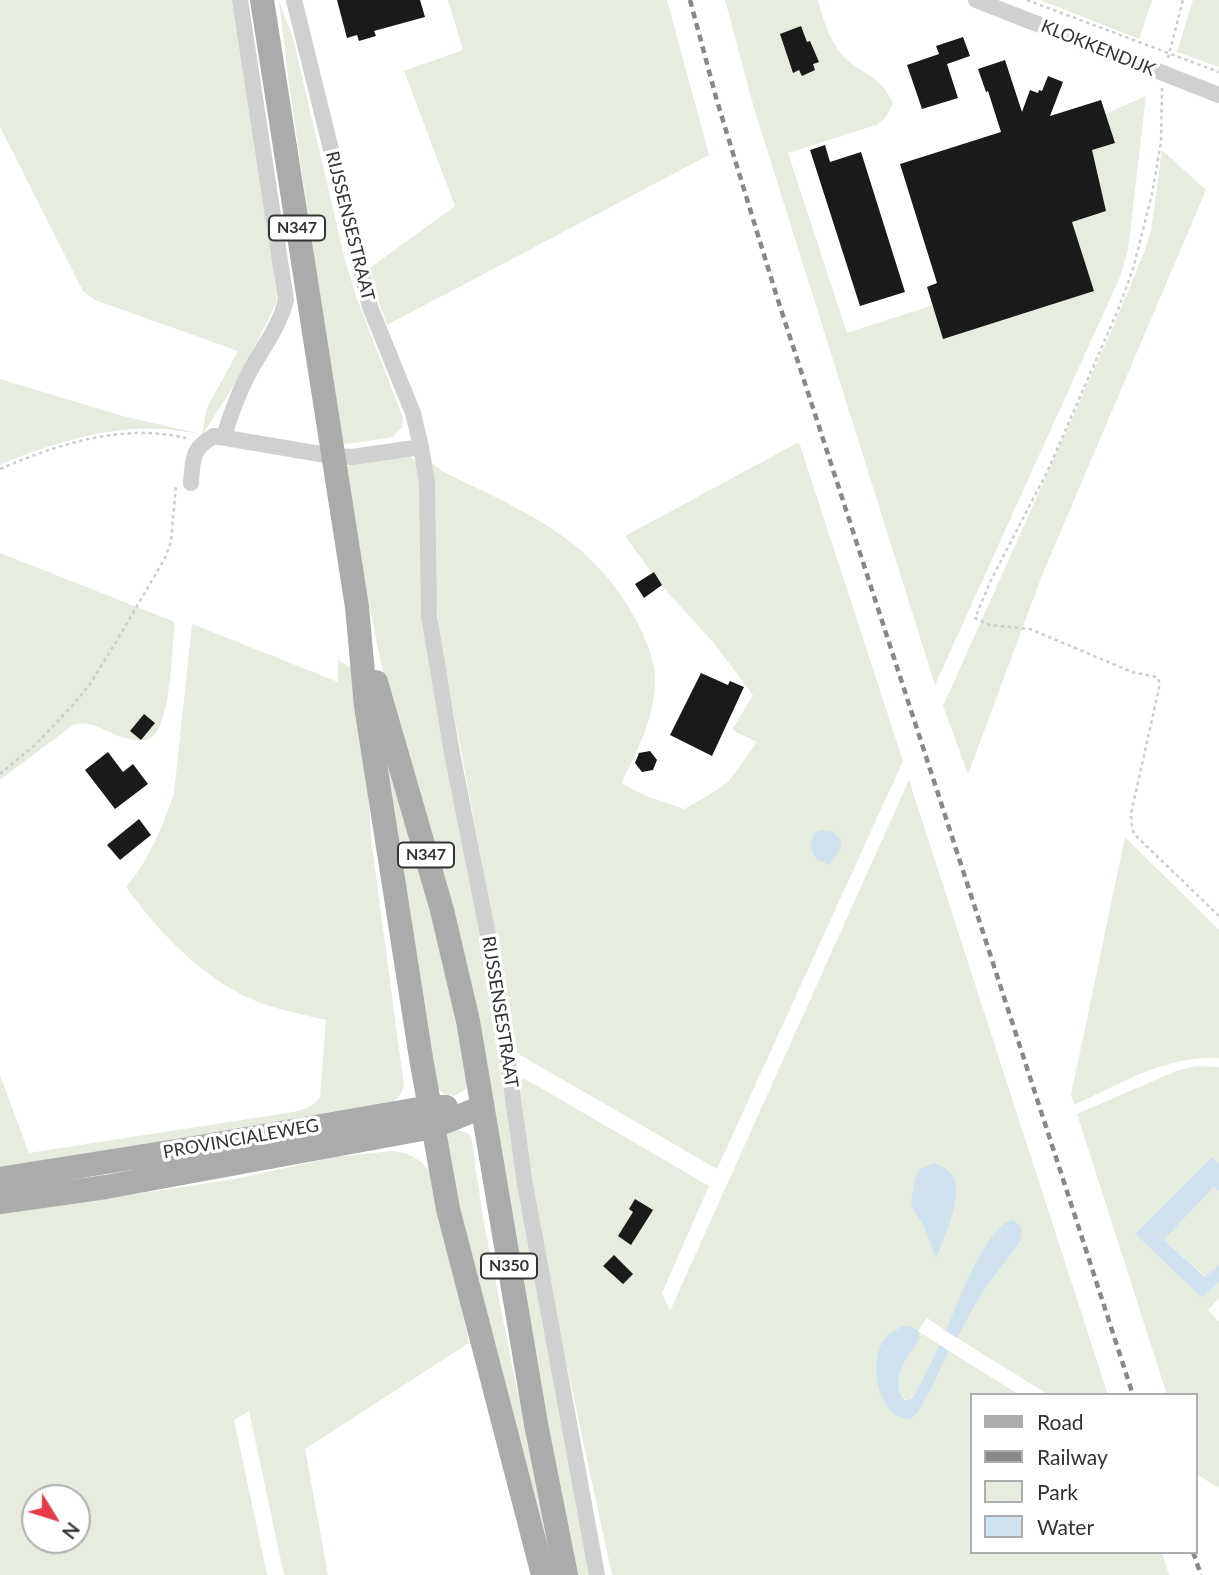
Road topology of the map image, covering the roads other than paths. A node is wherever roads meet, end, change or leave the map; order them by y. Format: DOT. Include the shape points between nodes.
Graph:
graph roads {
  1 [pos="240,0"];
  2 [pos="262,0"];
  3 [pos="294,0"];
  4 [pos="976,0"];
  5 [pos="1219,95"];
  6 [pos="224,436"];
  7 [pos="421,447"];
  8 [pos="332,456"];
  9 [pos="183,483"];
  10 [pos="357,607"];
  11 [pos="482,1107"];
  12 [pos="431,1117"];
  13 [pos="0,1179"];
  14 [pos="0,1202"];
  15 [pos="543,1575"];
  16 [pos="566,1575"];
  17 [pos="597,1575"];
  1 -- 6 [label="street" via="286,300 248,373"];
  2 -- 8 [label="main road, RIJSSENSESTRAAT / N347"];
  3 -- 7 [label="street, RIJSSENSESTRAAT" via="370,307 413,413"];
  4 -- 5 [label="street, KLOKKENDIJK"];
  6 -- 8 [label="street"];
  6 -- 9 [label="street" via="203,442"];
  7 -- 8 [label="street"];
  7 -- 17 [label="street, RIJSSENSESTRAAT" via="427,482 429,616 496,975 525,1184"];
  8 -- 10 [label="main road, RIJSSENSESTRAAT / N347"];
  10 -- 11 [label="main road, RIJSSENSESTRAAT / N347" via="442,910"];
  10 -- 12 [label="main road, RIJSSENSESTRAAT / N347" via="366,706"];
  11 -- 12 [label="main road"];
  11 -- 16 [label="main road, RIJSSENSESTRAAT / N350"];
  12 -- 13 [label="main road, PROVINCIALEWEG"];
  12 -- 14 [label="main road, PROVINCIALEWEG" via="106,1186"];
  12 -- 15 [label="main road, RIJSSENSESTRAAT / N350" via="452,1222"];
}
